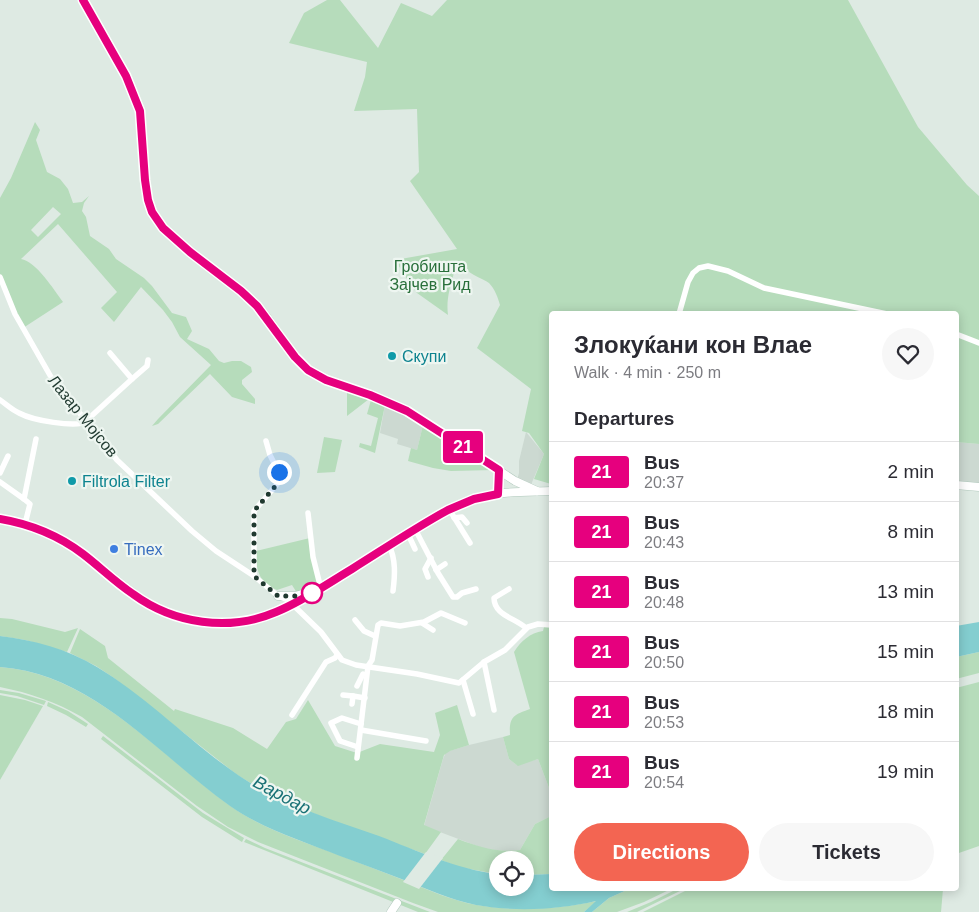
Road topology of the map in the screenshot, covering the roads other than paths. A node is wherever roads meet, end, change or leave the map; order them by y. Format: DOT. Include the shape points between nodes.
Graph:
graph roads {
  1 [pos="83,0"];
  2 [pos="0,277"];
  3 [pos="681,311"];
  4 [pos="872,311"];
  5 [pos="959,335"];
  6 [pos="979,343"];
  7 [pos="110,353"];
  8 [pos="148,360"];
  9 [pos="132,379"];
  10 [pos="0,400"];
  11 [pos="88,421"];
  12 [pos="36,439"];
  13 [pos="266,440"];
  14 [pos="8,456"];
  15 [pos="499,470"];
  16 [pos="0,473"];
  17 [pos="0,482"];
  18 [pos="959,485"];
  19 [pos="979,487"];
  20 [pos="537,491"];
  21 [pos="549,491"];
  22 [pos="498,494"];
  23 [pos="24,498"];
  24 [pos="448,510"];
  25 [pos="308,513"];
  26 [pos="454,518"];
  27 [pos="0,519"];
  28 [pos="467,523"];
  29 [pos="25,524"];
  30 [pos="412,532"];
  31 [pos="470,543"];
  32 [pos="389,545"];
  33 [pos="416,549"];
  34 [pos="430,558"];
  35 [pos="445,564"];
  36 [pos="436,570"];
  37 [pos="254,576"];
  38 [pos="428,577"];
  39 [pos="319,589"];
  40 [pos="476,589"];
  41 [pos="508,589"];
  42 [pos="393,591"];
  43 [pos="278,596"];
  44 [pos="292,605"];
  45 [pos="284,608"];
  46 [pos="355,620"];
  47 [pos="422,623"];
  48 [pos="465,623"];
  49 [pos="549,625"];
  50 [pos="526,628"];
  51 [pos="433,630"];
  52 [pos="375,636"];
  53 [pos="372,653"];
  54 [pos="337,655"];
  55 [pos="484,662"];
  56 [pos="350,663"];
  57 [pos="368,666"];
  58 [pos="365,676"];
  59 [pos="463,680"];
  60 [pos="357,686"];
  61 [pos="343,695"];
  62 [pos="353,696"];
  63 [pos="364,698"];
  64 [pos="352,704"];
  65 [pos="494,710"];
  66 [pos="473,714"];
  67 [pos="292,715"];
  68 [pos="361,727"];
  69 [pos="426,741"];
  70 [pos="358,747"];
  71 [pos="357,758"];
  72 [pos="397,903"];
  73 [pos="391,912"];
  1 -- 15 [label="street" via="126,76 140,111 148,200 163,228 257,306 308,370 407,411"];
  2 -- 11 [label="street, Лазар Мојсов" via="15,314 43,364"];
  3 -- 4 [label="street" via="688,282 699,268 708,266 773,290"];
  5 -- 6 [label="street"];
  7 -- 9 [label="street"];
  8 -- 9 [label="street" via="147,366"];
  9 -- 11 [label="street"];
  10 -- 11 [label="street" via="27,416 65,425 81,425"];
  11 -- 37 [label="street, Лазар Мојсов" via="117,460 192,531"];
  12 -- 23 [label="street"];
  13 -- 37 [label="street" via="281,477 254,511"];
  14 -- 16 [label="street"];
  15 -- 20 [label="street"];
  15 -- 22 [label="street"];
  17 -- 23 [label="street"];
  18 -- 19 [label="street"];
  20 -- 21 [label="street"];
  20 -- 22 [label="street"];
  22 -- 24 [label="street" via="474,499"];
  23 -- 29 [label="street" via="30,504"];
  24 -- 26 [label="street"];
  24 -- 30 [label="street"];
  25 -- 39 [label="street"];
  26 -- 28 [label="street" via="462,517"];
  26 -- 31 [label="street"];
  27 -- 29 [label="street"];
  29 -- 45 [label="street" via="69,545 146,603 173,615 199,622 226,623 258,618"];
  30 -- 32 [label="street"];
  30 -- 33 [label="street"];
  30 -- 34 [label="street"];
  32 -- 39 [label="street"];
  32 -- 42 [label="street" via="395,574"];
  34 -- 36 [label="street"];
  34 -- 38 [label="street" via="425,570"];
  35 -- 36 [label="street"];
  36 -- 40 [label="street" via="452,596"];
  37 -- 43 [label="street, Лазар Мојсов"];
  39 -- 43 [label="street" via="295,596"];
  39 -- 44 [label="street"];
  41 -- 50 [label="street" via="494,598 495,606"];
  43 -- 44 [label="street, Лазар Мојсов"];
  43 -- 45 [label="street"];
  44 -- 45 [label="street"];
  44 -- 54 [label="street, Лазар Мојсов" via="325,636"];
  46 -- 52 [label="street" via="367,634"];
  47 -- 48 [label="street" via="442,613"];
  47 -- 51 [label="street"];
  47 -- 52 [label="street" via="380,624"];
  49 -- 50 [label="street" via="535,624"];
  50 -- 55 [label="street" via="504,650"];
  52 -- 53 [label="street"];
  53 -- 56 [label="street" via="365,661"];
  53 -- 57 [label="street"];
  54 -- 56 [label="street"];
  54 -- 67 [label="street" via="326,662"];
  55 -- 59 [label="street"];
  55 -- 65 [label="street"];
  56 -- 57 [label="street"];
  56 -- 58 [label="street"];
  57 -- 58 [label="street"];
  57 -- 59 [label="street" via="456,682"];
  58 -- 60 [label="street"];
  58 -- 63 [label="street"];
  59 -- 66 [label="street"];
  61 -- 62 [label="street"];
  62 -- 63 [label="street"];
  62 -- 64 [label="street"];
  63 -- 68 [label="street"];
  68 -- 69 [label="street"];
  68 -- 70 [label="street"];
  68 -- 70 [label="street" via="342,718 330,723 340,741"];
  70 -- 71 [label="street"];
  72 -- 73 [label="street"];
}
